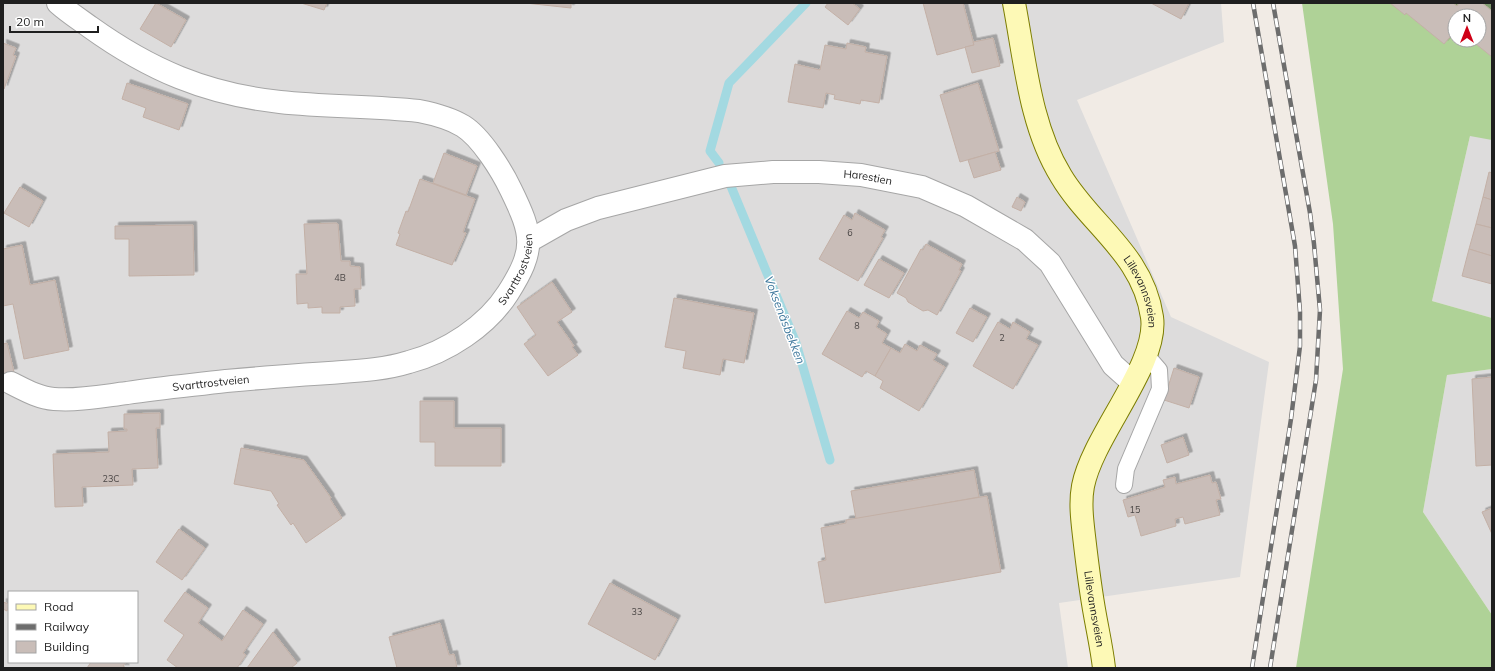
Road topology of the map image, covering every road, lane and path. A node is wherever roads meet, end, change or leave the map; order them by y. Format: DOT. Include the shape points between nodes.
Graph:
graph roads {
  1 [pos="58,3"];
  2 [pos="1014,3"];
  3 [pos="529,241"];
  4 [pos="1146,355"];
  5 [pos="1132,382"];
  6 [pos="11,384"];
  7 [pos="1124,485"];
  8 [pos="1104,668"];
  1 -- 3 [label="street, Svarttrostveien" via="105,38 165,73 197,85 234,95 279,102 419,111 438,115 464,126 491,156 510,187 525,219"];
  2 -- 4 [label="street, Lillevannsveien" via="1034,106 1041,134 1051,157 1061,178 1115,241 1142,284 1152,319"];
  3 -- 5 [label="street, Harestien" via="566,220 598,208 725,176 819,172 861,175 922,187 966,206 1025,240 1035,249 1050,263 1113,365"];
  3 -- 6 [label="street, Svarttrostveien" via="526,259 517,278 488,317 463,337 434,353 410,362 364,370 224,382 73,400 36,395"];
  4 -- 5 [label="street, Lillevannsveien"];
  4 -- 7 [label="lane" via="1159,370 1160,389 1126,469"];
  5 -- 8 [label="street, Lillevannsveien" via="1088,465 1082,487 1081,511 1087,563"];
}
